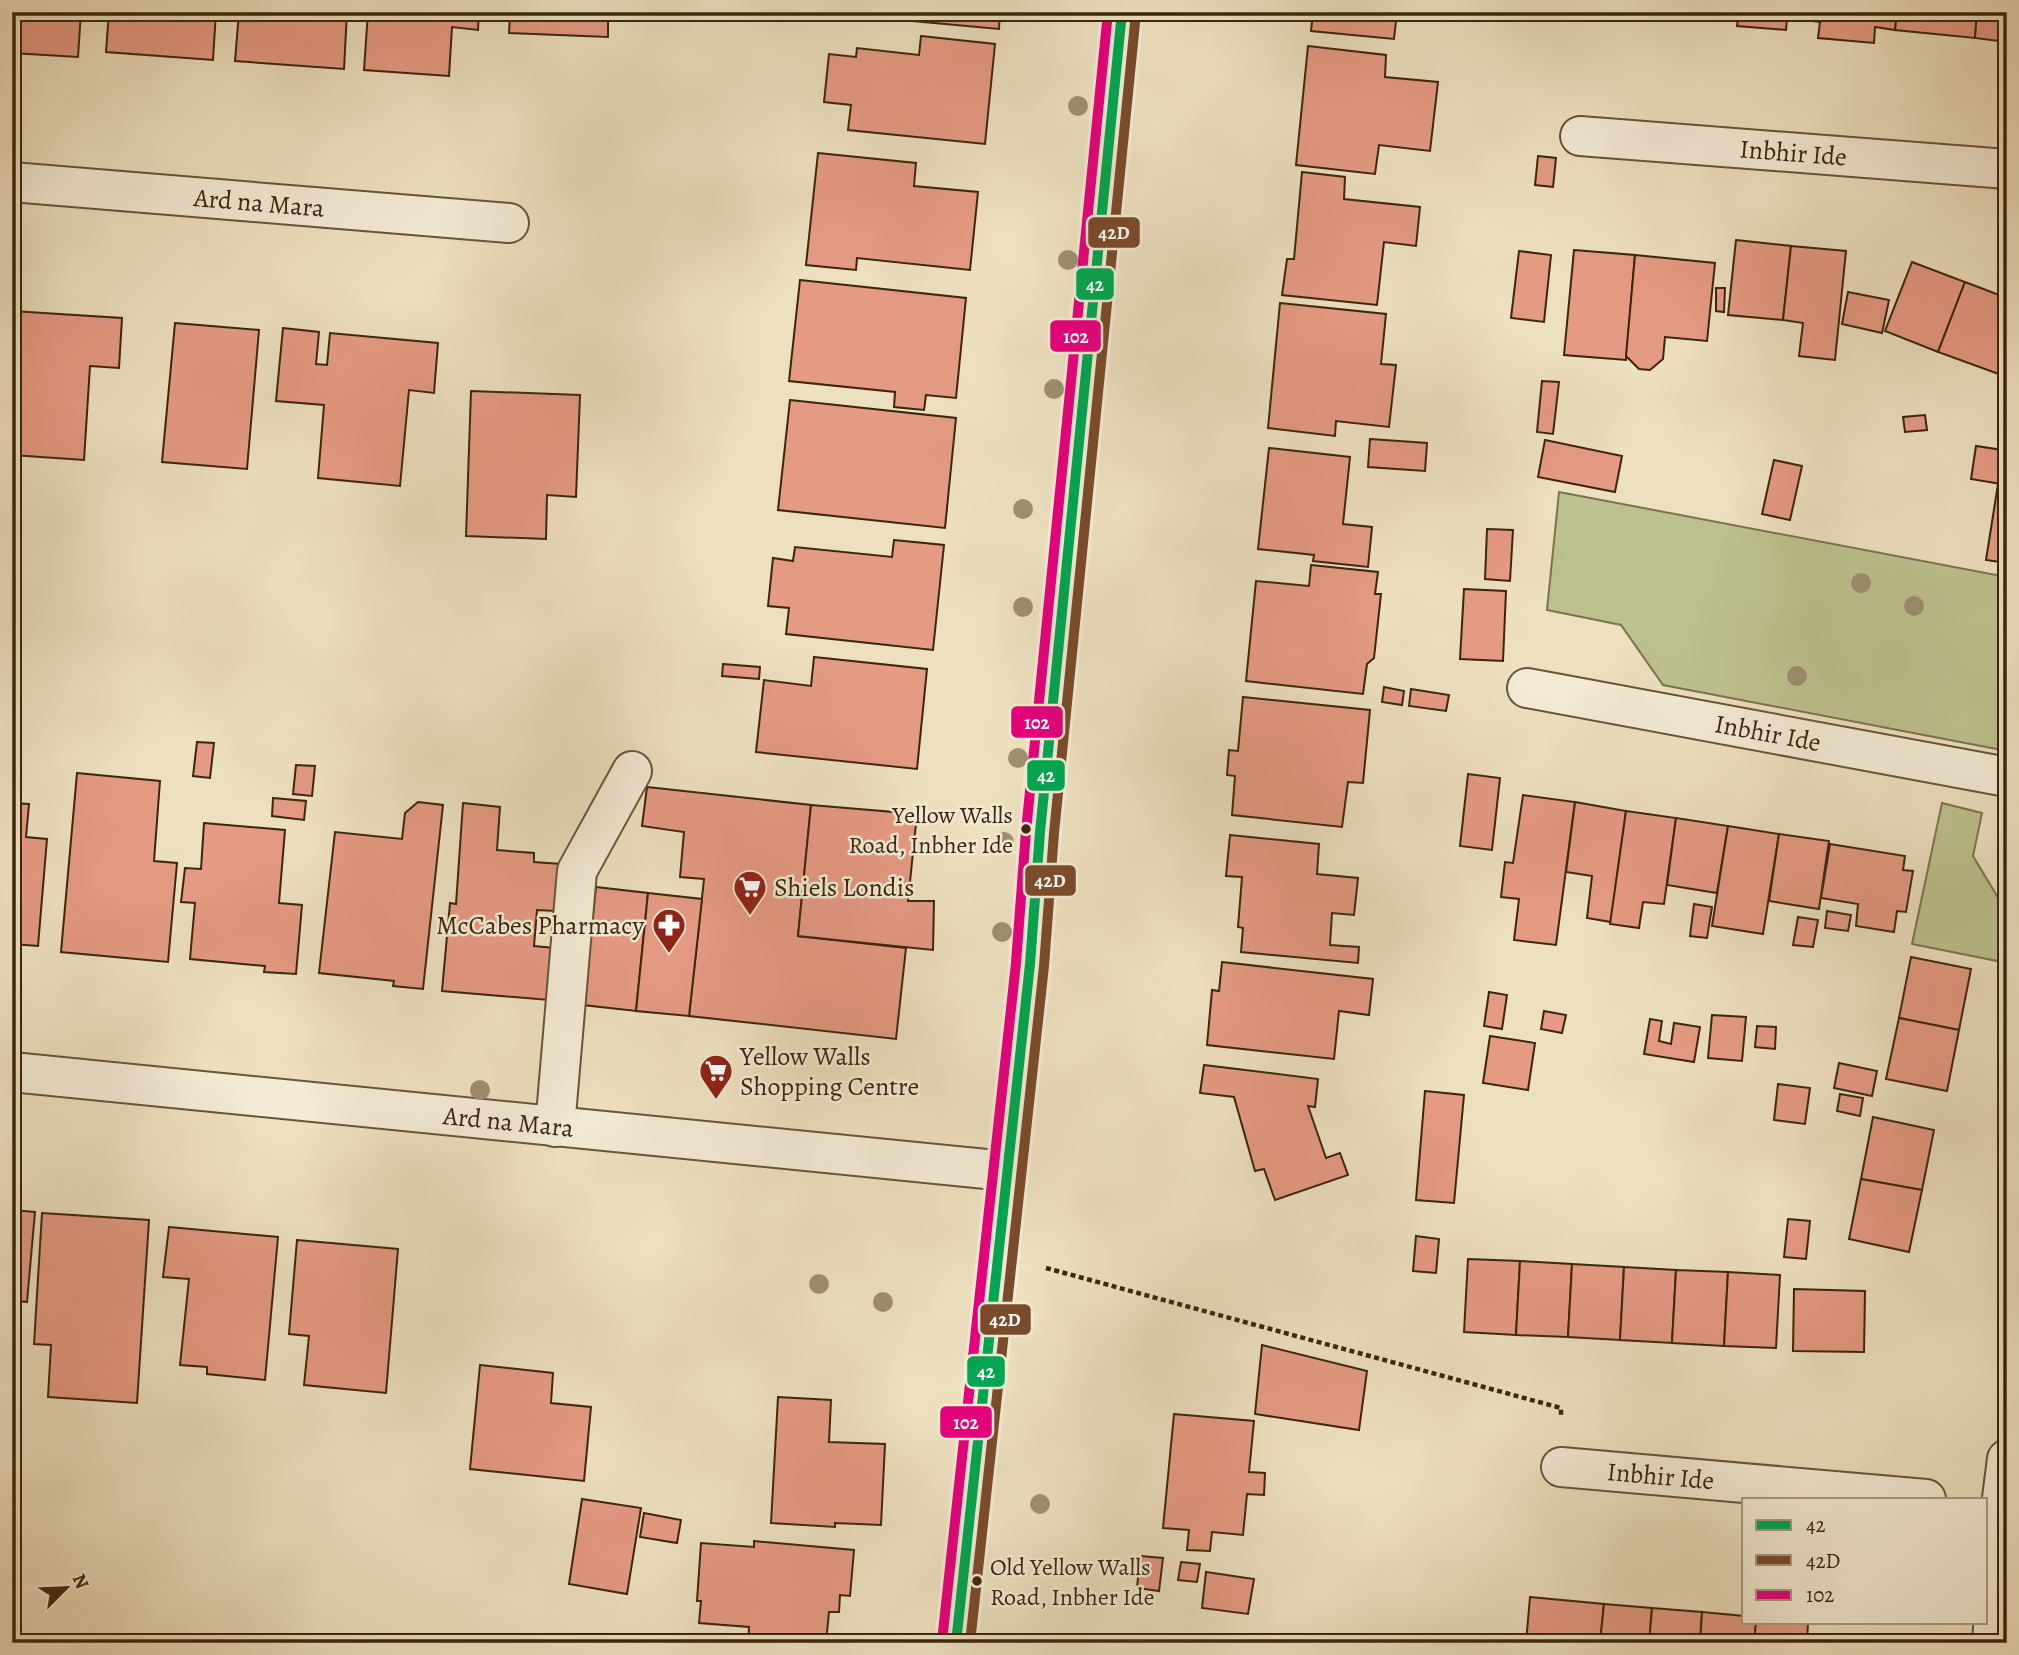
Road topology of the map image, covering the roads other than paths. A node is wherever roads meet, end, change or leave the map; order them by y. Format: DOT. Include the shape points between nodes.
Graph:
graph roads {
  1 [pos="1122,12"];
  2 [pos="1580,136"];
  3 [pos="2007,169"];
  4 [pos="12,181"];
  5 [pos="509,222"];
  6 [pos="1527,688"];
  7 [pos="632,771"];
  8 [pos="2007,777"];
  9 [pos="12,1072"];
  10 [pos="555,1127"];
  11 [pos="1006,1171"];
  12 [pos="2007,1459"];
  13 [pos="1561,1467"];
  14 [pos="1915,1498"];
  15 [pos="1993,1505"];
  16 [pos="956,1643"];
  17 [pos="1992,1643"];
  1 -- 11 [label="street"];
  2 -- 3 [label="street, Inbhir Ide"];
  4 -- 5 [label="street, Ard na Mara"];
  6 -- 8 [label="street, Inbhir Ide"];
  7 -- 10 [label="street" via="577,871"];
  9 -- 10 [label="street, Ard na Mara"];
  10 -- 11 [label="street, Ard na Mara"];
  11 -- 16 [label="street"];
  12 -- 15 [label="street"];
  13 -- 14 [label="street, Inbhir Ide"];
  15 -- 17 [label="street"];
}
